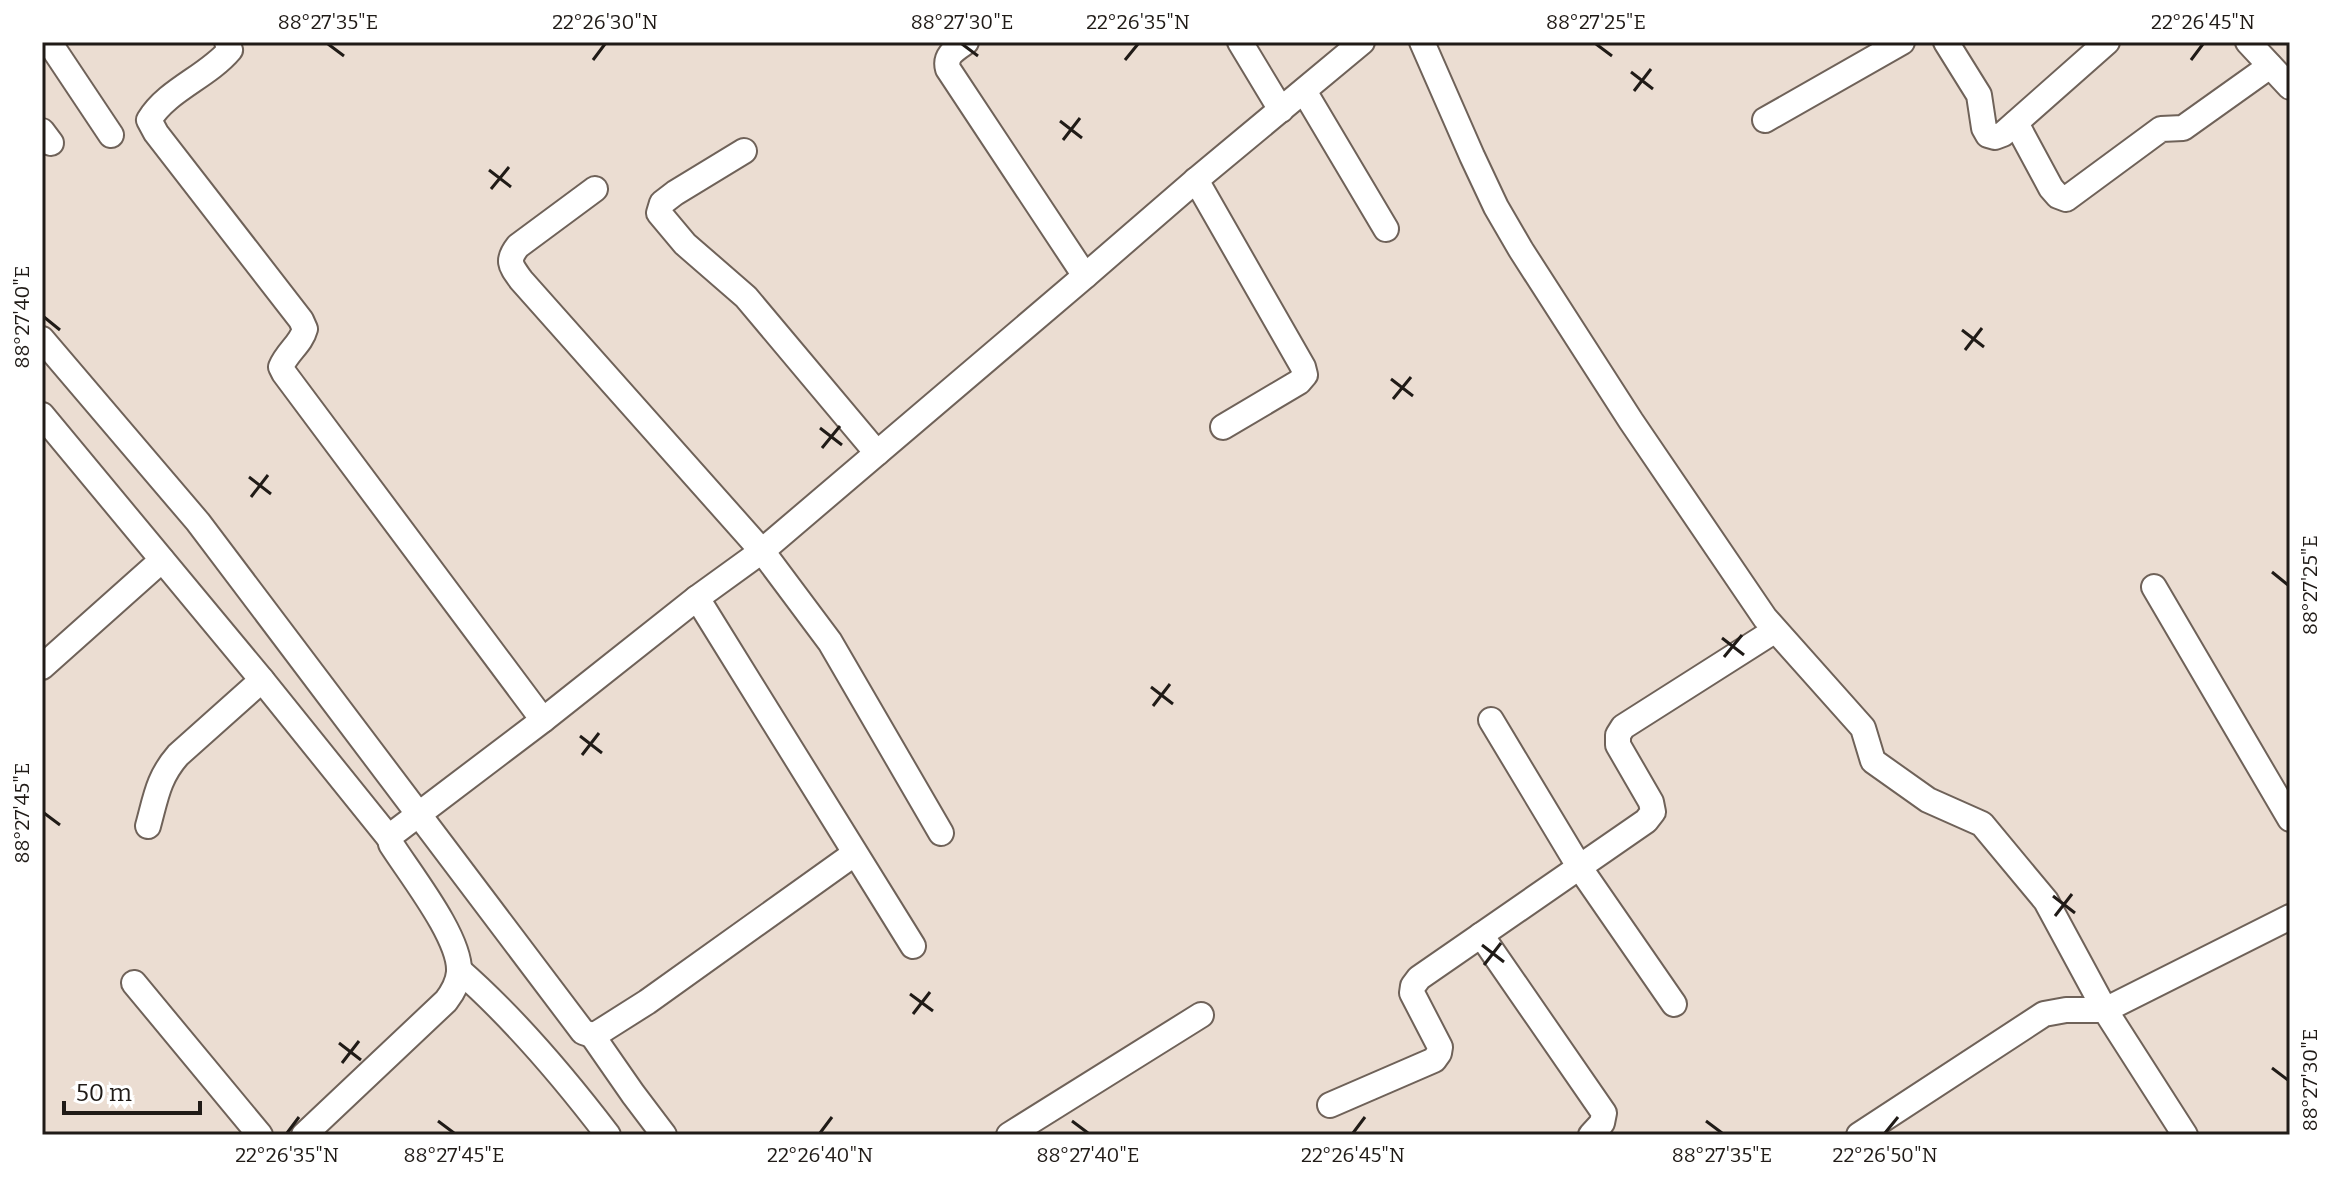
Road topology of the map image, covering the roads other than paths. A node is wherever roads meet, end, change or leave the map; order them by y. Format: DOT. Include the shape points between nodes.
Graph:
graph roads {
  1 [pos="49,42"];
  2 [pos="227,42"];
  3 [pos="966,42"];
  4 [pos="1240,42"];
  5 [pos="1362,42"];
  6 [pos="1422,42"];
  7 [pos="1902,42"];
  8 [pos="1946,42"];
  9 [pos="2107,42"];
  10 [pos="2248,42"];
  11 [pos="2270,66"];
  12 [pos="2290,87"];
  13 [pos="1304,91"];
  14 [pos="1281,110"];
  15 [pos="1765,120"];
  16 [pos="2016,123"];
  17 [pos="111,135"];
  18 [pos="744,151"];
  19 [pos="1196,180"];
  20 [pos="595,189"];
  21 [pos="1386,229"];
  22 [pos="1085,276"];
  23 [pos="42,339"];
  24 [pos="42,415"];
  25 [pos="1223,427"];
  26 [pos="877,453"];
  27 [pos="762,551"];
  28 [pos="162,560"];
  29 [pos="2154,587"];
  30 [pos="697,598"];
  31 [pos="1774,631"];
  32 [pos="42,667"];
  33 [pos="262,680"];
  34 [pos="543,720"];
  35 [pos="1491,720"];
  36 [pos="2290,819"];
  37 [pos="148,826"];
  38 [pos="402,828"];
  39 [pos="941,833"];
  40 [pos="854,854"];
  41 [pos="1580,868"];
  42 [pos="2290,917"];
  43 [pos="1481,935"];
  44 [pos="913,946"];
  45 [pos="459,970"];
  46 [pos="134,983"];
  47 [pos="1674,1004"];
  48 [pos="2105,1010"];
  49 [pos="1201,1015"];
  50 [pos="592,1035"];
  51 [pos="1330,1105"];
  52 [pos="1601,1131"];
  53 [pos="260,1135"];
  54 [pos="304,1135"];
  55 [pos="608,1135"];
  56 [pos="664,1135"];
  57 [pos="1009,1135"];
  58 [pos="1859,1135"];
  59 [pos="2185,1135"];
  1 -- 17 [label="street"];
  2 -- 34 [label="street" via="230,50 219,63 156,108 149,120 301,320 303,338 284,358 284,373"];
  3 -- 22 [label="street" via="948,56 948,69"];
  4 -- 14 [label="street"];
  5 -- 13 [label="street"];
  6 -- 31 [label="street" via="1496,207 1521,250"];
  7 -- 15 [label="street"];
  8 -- 16 [label="street" via="1979,95 1988,135 2003,134"];
  9 -- 16 [label="street"];
  10 -- 11 [label="street"];
  11 -- 12 [label="street"];
  11 -- 16 [label="street" via="2183,128 2161,129 2066,199 2051,188"];
  13 -- 14 [label="street"];
  13 -- 21 [label="street"];
  14 -- 19 [label="street"];
  18 -- 26 [label="street" via="675,193 659,213 685,244 746,297"];
  19 -- 22 [label="street"];
  19 -- 25 [label="street" via="1305,375"];
  20 -- 27 [label="street" via="518,246 511,266"];
  22 -- 26 [label="street"];
  23 -- 38 [label="street" via="198,522"];
  24 -- 28 [label="street"];
  26 -- 27 [label="street"];
  27 -- 30 [label="street"];
  27 -- 39 [label="street" via="830,642"];
  28 -- 32 [label="street"];
  28 -- 33 [label="street"];
  29 -- 36 [label="street"];
  30 -- 34 [label="street"];
  30 -- 40 [label="street"];
  31 -- 41 [label="street" via="1623,727 1618,745 1653,812"];
  31 -- 48 [label="street" via="1863,728 1873,761 1928,800 1982,824 2046,901"];
  33 -- 37 [label="street" via="166,769"];
  33 -- 38 [label="street"];
  34 -- 38 [label="street"];
  35 -- 41 [label="street"];
  38 -- 45 [label="street" via="391,844 446,929"];
  38 -- 50 [label="street" via="583,1032"];
  40 -- 44 [label="street"];
  40 -- 50 [label="street" via="647,1002"];
  41 -- 43 [label="street"];
  41 -- 47 [label="street"];
  42 -- 48 [label="street"];
  43 -- 51 [label="street" via="1413,986 1440,1047 1434,1060"];
  43 -- 52 [label="street" via="1604,1113"];
  45 -- 54 [label="street" via="446,1001"];
  45 -- 55 [label="street" via="518,1025"];
  46 -- 53 [label="street"];
  48 -- 58 [label="street" via="2044,1014"];
  48 -- 59 [label="street"];
  49 -- 57 [label="street"];
  50 -- 56 [label="street"];
}
